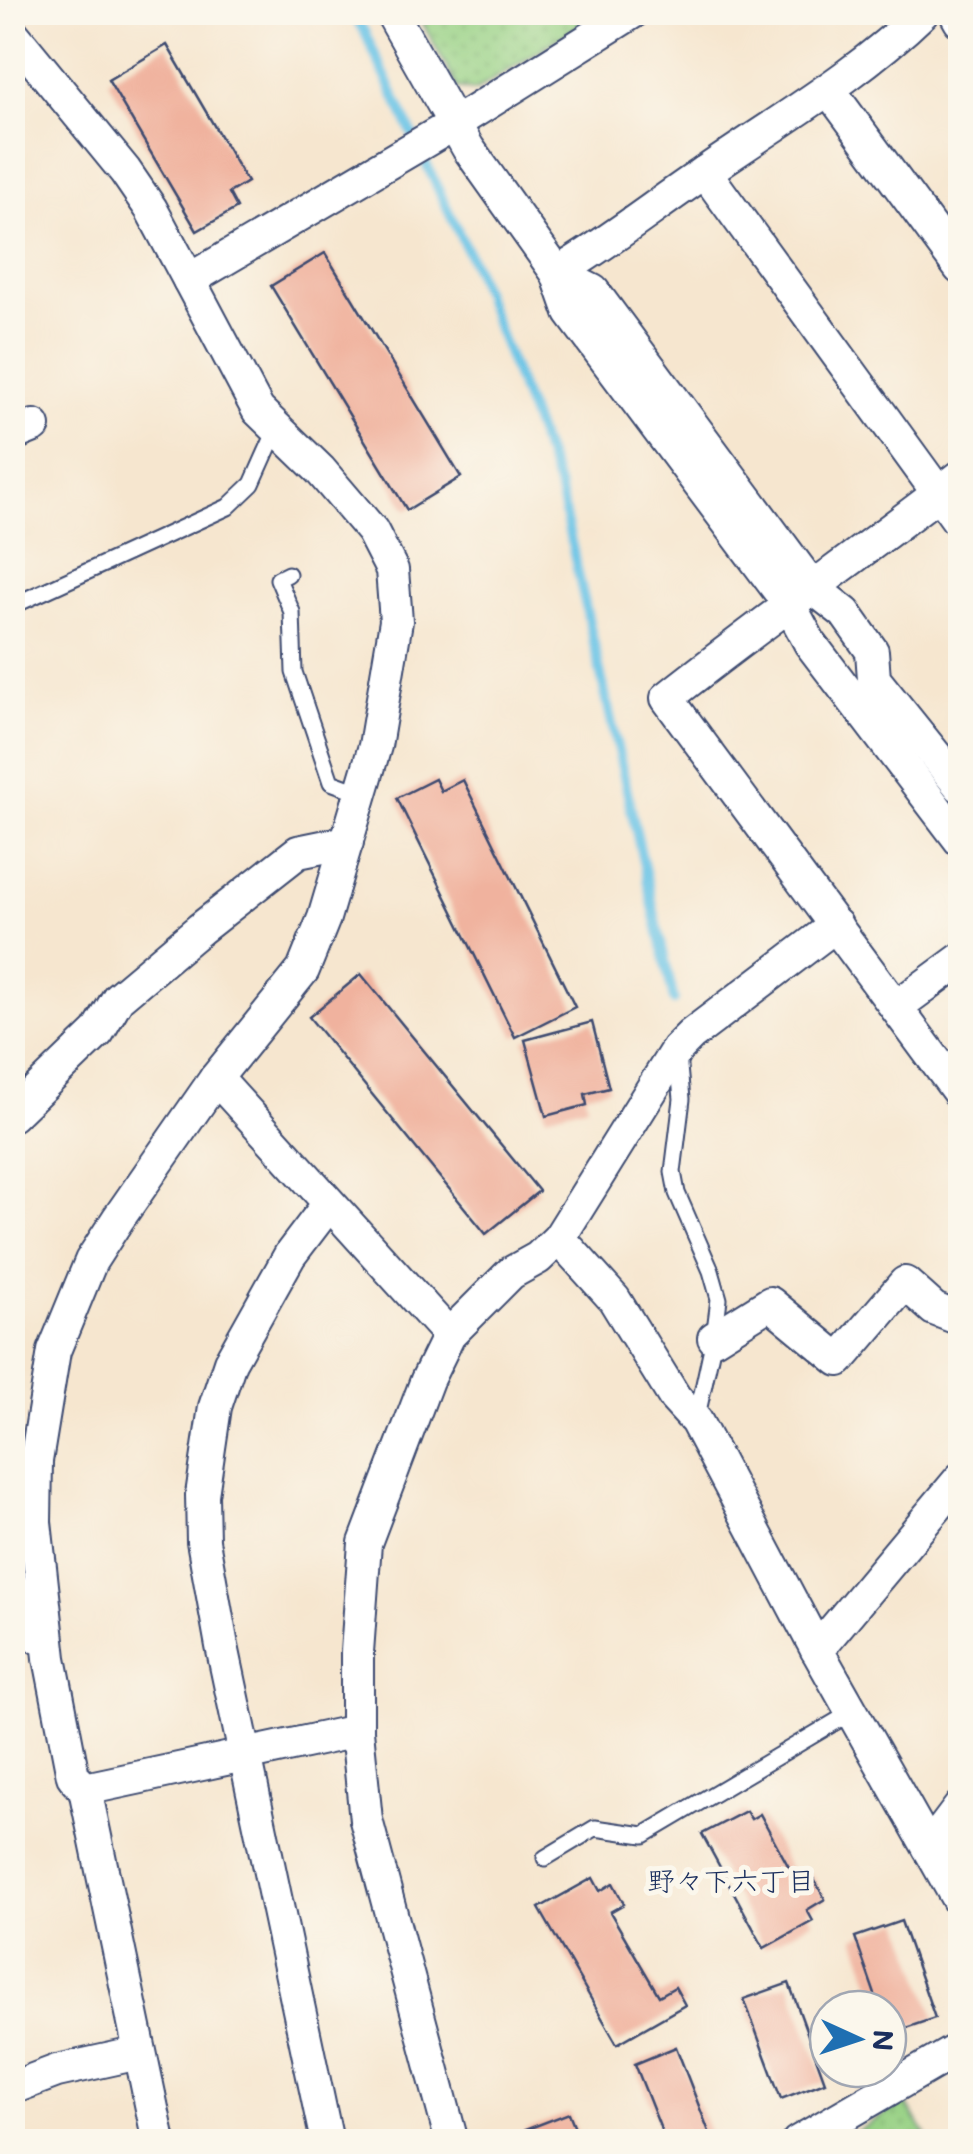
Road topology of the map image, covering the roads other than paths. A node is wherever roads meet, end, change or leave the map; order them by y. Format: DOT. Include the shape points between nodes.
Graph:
graph roads {
  1 [pos="390,12"];
  2 [pos="633,12"];
  3 [pos="923,12"];
  4 [pos="956,12"];
  5 [pos="960,21"];
  6 [pos="12,33"];
  7 [pos="829,90"];
  8 [pos="454,124"];
  9 [pos="705,172"];
  10 [pos="960,268"];
  11 [pos="557,273"];
  12 [pos="190,280"];
  13 [pos="277,428"];
  14 [pos="950,486"];
  15 [pos="960,523"];
  16 [pos="288,574"];
  17 [pos="801,596"];
  18 [pos="12,606"];
  19 [pos="960,786"];
  20 [pos="361,793"];
  21 [pos="960,840"];
  22 [pos="346,842"];
  23 [pos="836,924"];
  24 [pos="960,960"];
  25 [pos="896,1007"];
  26 [pos="677,1049"];
  27 [pos="216,1078"];
  28 [pos="960,1094"];
  29 [pos="12,1114"];
  30 [pos="328,1205"];
  31 [pos="559,1238"];
  32 [pos="960,1320"];
  33 [pos="448,1335"];
  34 [pos="714,1338"];
  35 [pos="696,1421"];
  36 [pos="960,1479"];
  37 [pos="12,1587"];
  38 [pos="816,1650"];
  39 [pos="50,1658"];
  40 [pos="852,1712"];
  41 [pos="357,1730"];
  42 [pos="244,1756"];
  43 [pos="85,1789"];
  44 [pos="960,1806"];
  45 [pos="928,1848"];
  46 [pos="545,1858"];
  47 [pos="960,1903"];
  48 [pos="960,2048"];
  49 [pos="140,2052"];
  50 [pos="12,2088"];
  51 [pos="158,2142"];
  52 [pos="328,2142"];
  53 [pos="452,2142"];
  54 [pos="798,2142"];
  1 -- 8 [label="street"];
  2 -- 8 [label="street"];
  3 -- 7 [label="street"];
  4 -- 5 [label="street"];
  6 -- 12 [label="street" via="125,171"];
  7 -- 9 [label="street"];
  7 -- 10 [label="street"];
  8 -- 11 [label="street"];
  8 -- 12 [label="street"];
  9 -- 11 [label="street"];
  9 -- 14 [label="street"];
  11 -- 17 [label="street" via="571,313"];
  12 -- 13 [label="street" via="258,410"];
  13 -- 18 [label="lane" via="252,484 228,508"];
  13 -- 20 [label="street" via="372,531 392,570 396,621 376,746"];
  14 -- 15 [label="street"];
  14 -- 17 [label="street"];
  16 -- 20 [label="lane" via="278,579 292,612 300,690 331,782"];
  17 -- 19 [label="street" via="845,613 872,652 874,678"];
  17 -- 21 [label="street" via="810,643"];
  17 -- 23 [label="street" via="667,698"];
  20 -- 22 [label="street"];
  22 -- 27 [label="street" via="303,970"];
  22 -- 29 [label="street" via="298,852 200,929 118,998 98,1032"];
  23 -- 25 [label="street"];
  23 -- 26 [label="street"];
  24 -- 25 [label="street"];
  25 -- 28 [label="street"];
  26 -- 31 [label="street"];
  26 -- 34 [label="lane" via="682,1099 673,1172 718,1299"];
  27 -- 30 [label="street"];
  27 -- 39 [label="street" via="91,1262 54,1351 36,1461 34,1522"];
  30 -- 33 [label="street"];
  30 -- 42 [label="street" via="290,1256 230,1362 208,1448 203,1541"];
  31 -- 33 [label="street" via="511,1273"];
  31 -- 35 [label="street" via="614,1299"];
  32 -- 34 [label="street" via="934,1309 905,1283 839,1360 770,1303"];
  33 -- 41 [label="street" via="365,1543"];
  34 -- 35 [label="lane"];
  35 -- 38 [label="street"];
  36 -- 38 [label="street"];
  37 -- 39 [label="street"];
  38 -- 40 [label="street"];
  39 -- 43 [label="street" via="74,1776"];
  40 -- 45 [label="street"];
  40 -- 46 [label="lane" via="644,1836 595,1828"];
  41 -- 42 [label="street"];
  41 -- 53 [label="street" via="366,1820"];
  42 -- 43 [label="street"];
  42 -- 52 [label="street"];
  43 -- 49 [label="street"];
  44 -- 45 [label="street"];
  45 -- 47 [label="street"];
  48 -- 54 [label="street"];
  49 -- 50 [label="street"];
  49 -- 51 [label="street"];
}
